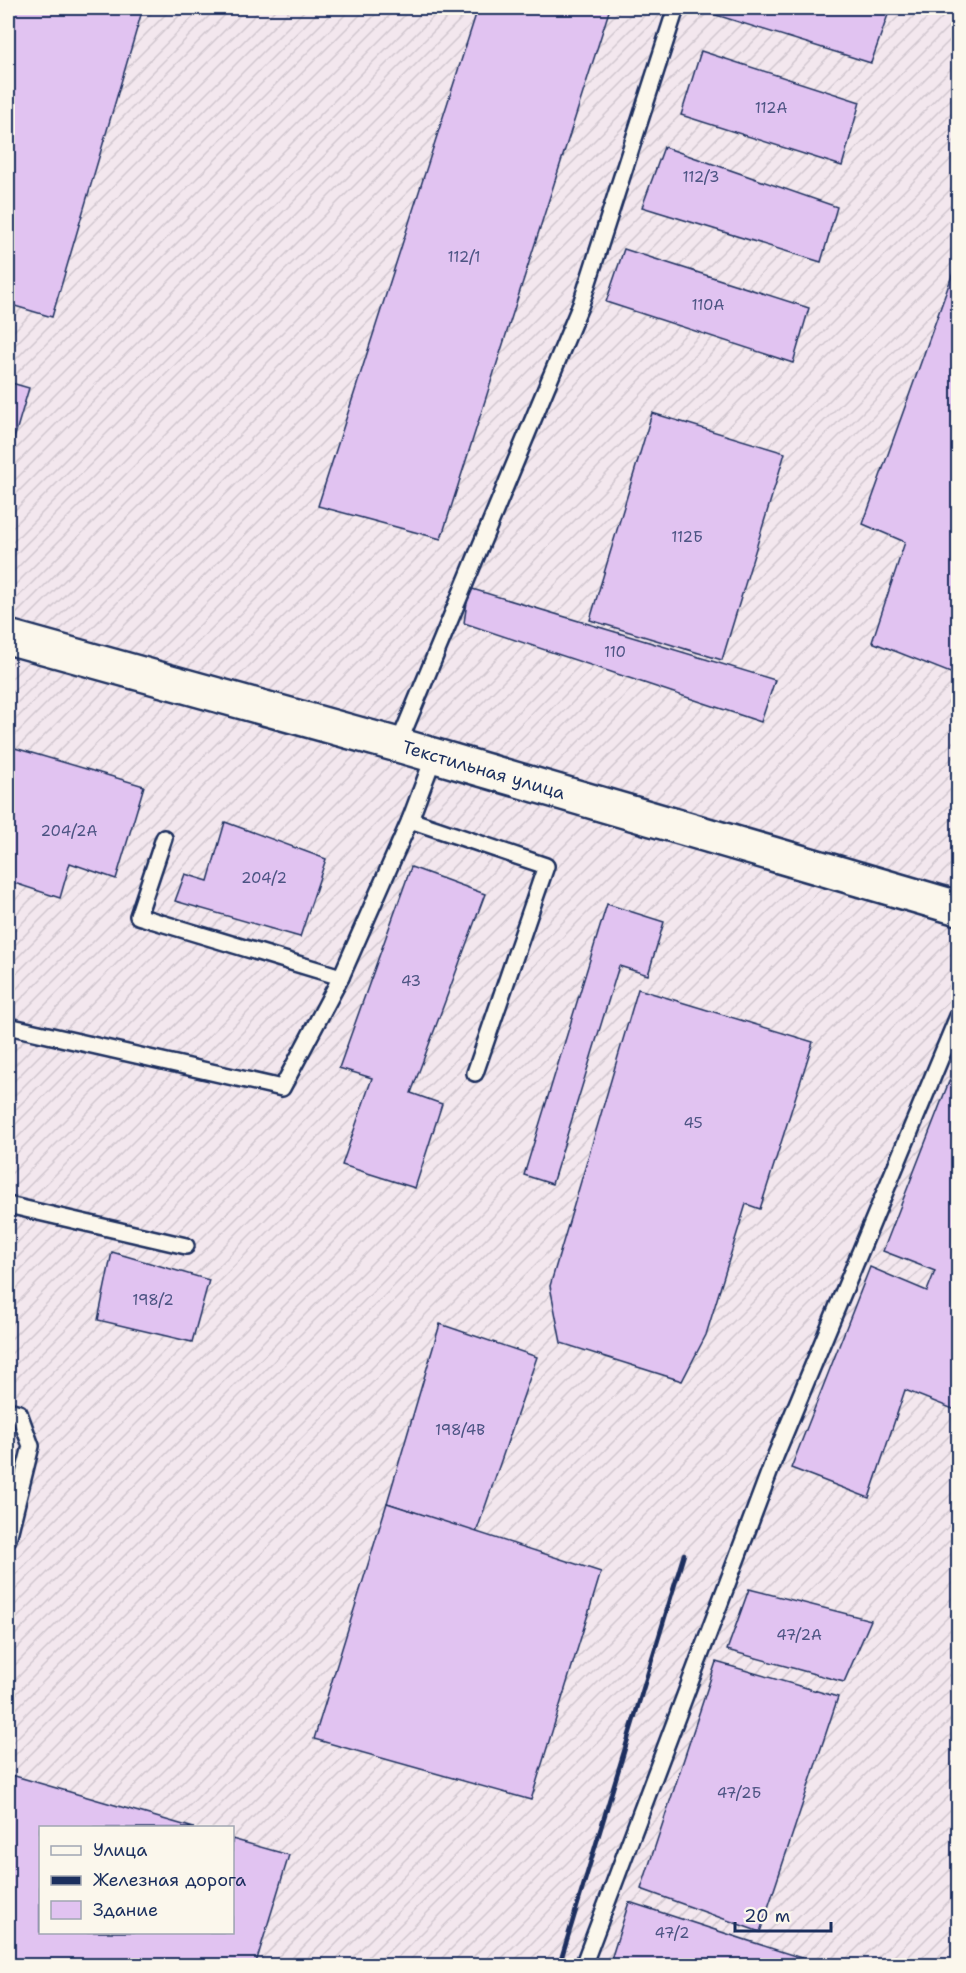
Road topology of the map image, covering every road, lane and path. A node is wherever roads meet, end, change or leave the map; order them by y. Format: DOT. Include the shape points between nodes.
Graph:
graph roads {
  1 [pos="676,8"];
  2 [pos="8,637"];
  3 [pos="398,746"];
  4 [pos="434,756"];
  5 [pos="410,820"];
  6 [pos="164,838"];
  7 [pos="958,908"];
  8 [pos="341,977"];
  9 [pos="958,1016"];
  10 [pos="8,1026"];
  11 [pos="476,1072"];
  12 [pos="8,1206"];
  13 [pos="186,1246"];
  14 [pos="8,1410"];
  15 [pos="8,1539"];
  16 [pos="583,1965"];
  1 -- 3 [label="lane" via="581,304"];
  2 -- 3 [label="main road, Текстильная улица"];
  3 -- 4 [label="main road, Текстильная улица"];
  4 -- 5 [label="lane"];
  4 -- 7 [label="main road, Текстильная улица"];
  5 -- 8 [label="lane"];
  5 -- 11 [label="lane" via="546,866"];
  6 -- 8 [label="lane" via="138,916"];
  8 -- 10 [label="lane" via="282,1088"];
  9 -- 16 [label="lane" via="776,1457"];
  12 -- 13 [label="lane"];
  14 -- 15 [label="lane" via="19,1413 31,1446"];
}
